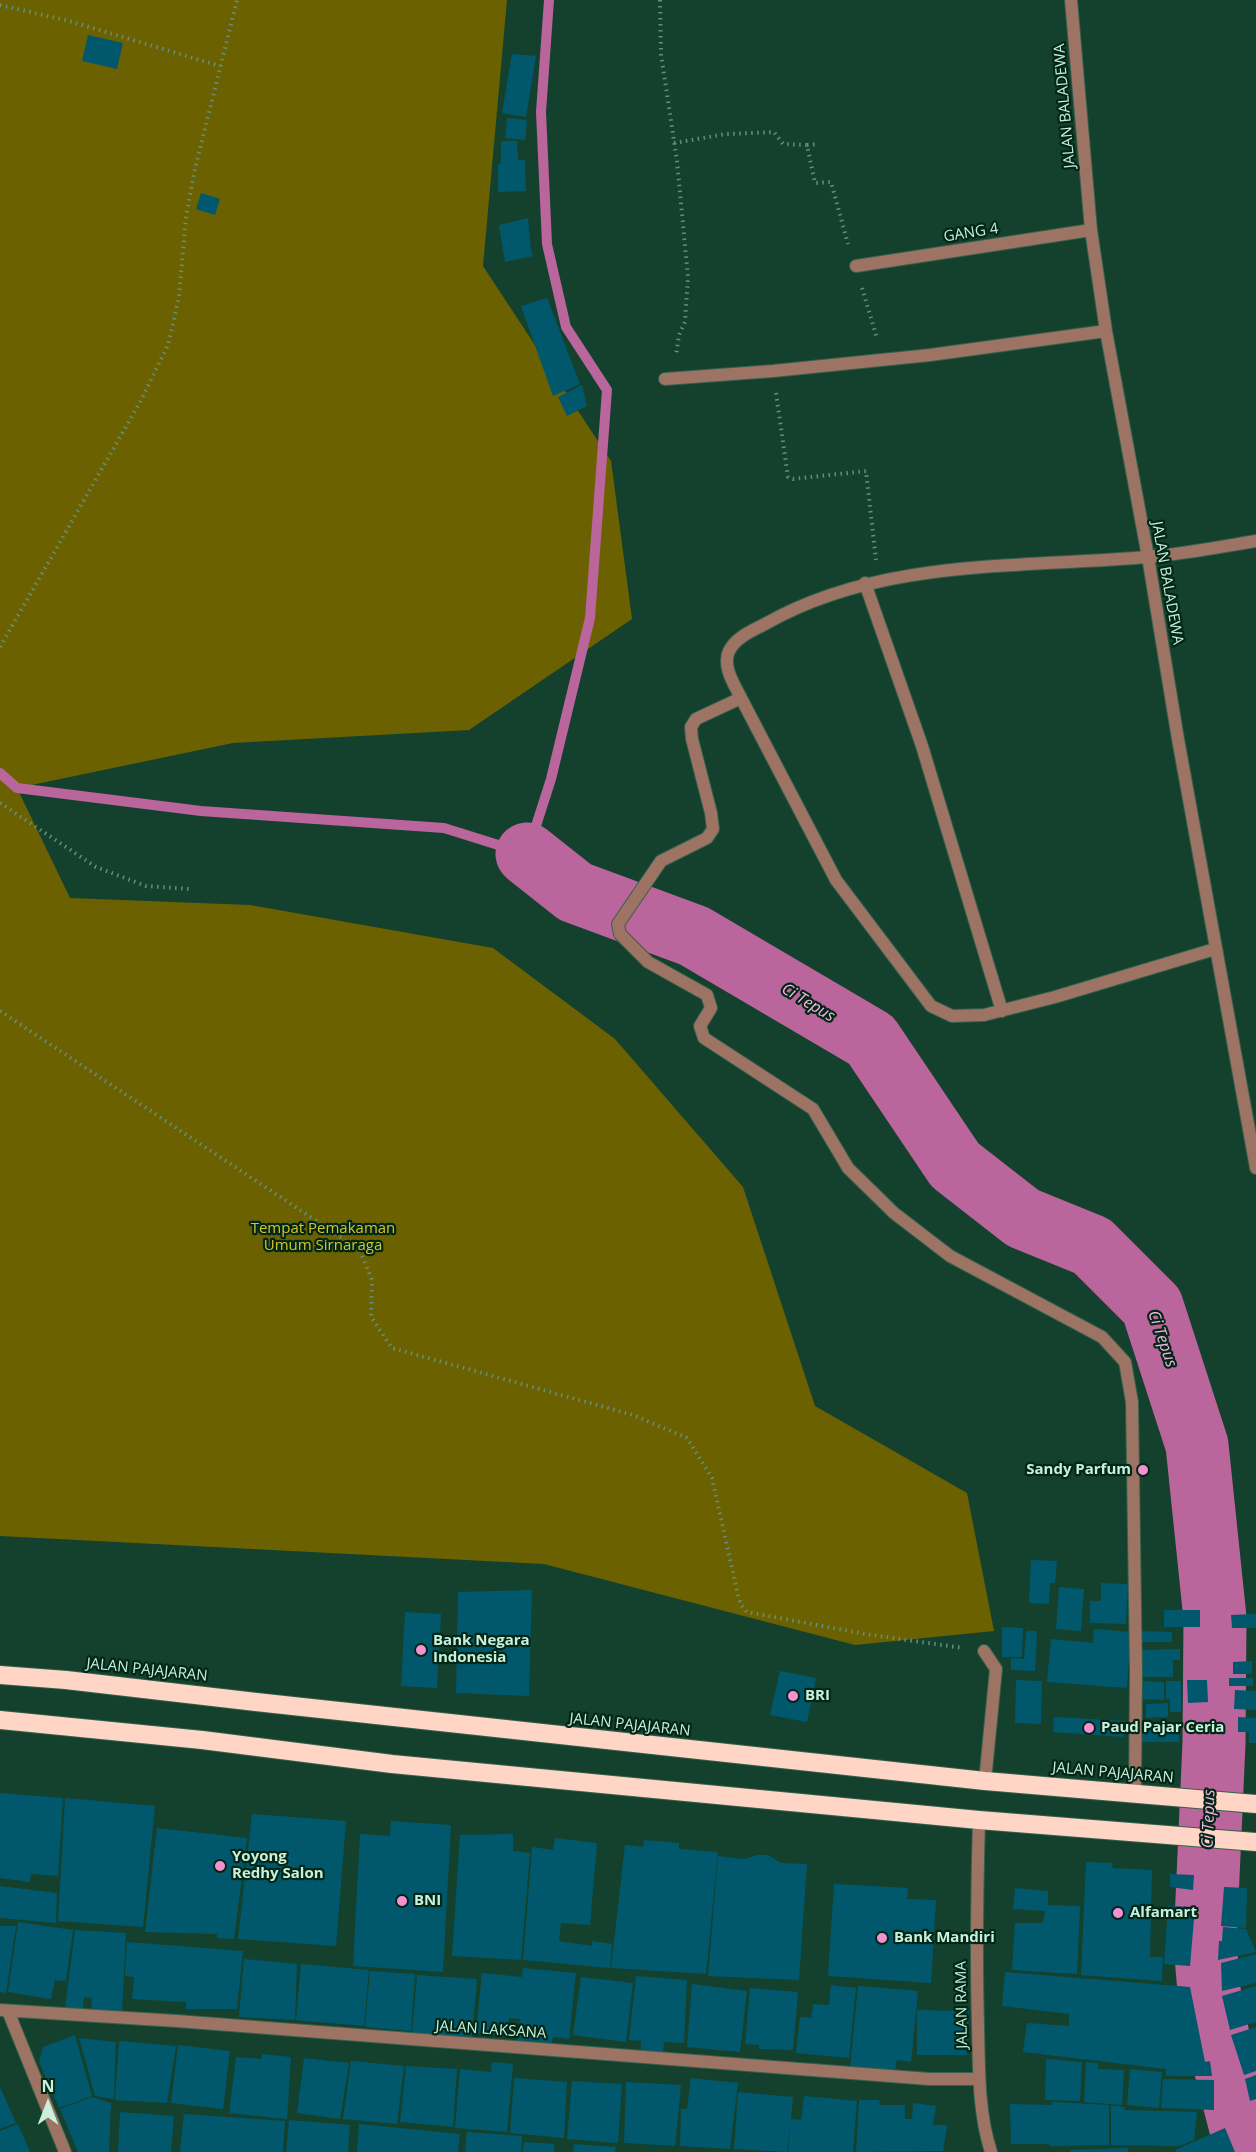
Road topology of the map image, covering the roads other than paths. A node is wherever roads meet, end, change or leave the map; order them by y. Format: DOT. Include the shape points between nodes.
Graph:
graph roads {
  1 [pos="1071,0"];
  2 [pos="1091,230"];
  3 [pos="856,267"];
  4 [pos="1106,331"];
  5 [pos="670,378"];
  6 [pos="1256,542"];
  7 [pos="1148,557"];
  8 [pos="865,583"];
  9 [pos="741,698"];
  10 [pos="1215,950"];
  11 [pos="1002,1011"];
  12 [pos="1256,1168"];
  13 [pos="984,1651"];
  14 [pos="0,1675"];
  15 [pos="0,1720"];
  16 [pos="985,1780"];
  17 [pos="1135,1793"];
  18 [pos="1256,1804"];
  19 [pos="979,1820"];
  20 [pos="1256,1842"];
  21 [pos="4,2011"];
  22 [pos="979,2079"];
  23 [pos="65,2152"];
  24 [pos="991,2152"];
  1 -- 2 [label="street, JALAN BALADEWA"];
  2 -- 3 [label="street, GANG 4"];
  2 -- 4 [label="street, JALAN BALADEWA"];
  4 -- 5 [label="street" via="930,356"];
  4 -- 7 [label="street, JALAN BALADEWA"];
  6 -- 7 [label="street"];
  7 -- 8 [label="street" via="962,569"];
  7 -- 10 [label="street, JALAN BALADEWA"];
  8 -- 9 [label="street" via="788,611 738,639 727,661"];
  8 -- 11 [label="street" via="922,746"];
  9 -- 11 [label="street" via="836,880 931,1006 952,1016"];
  9 -- 17 [label="street" via="696,719 691,727 713,829 707,838 661,861 618,924 620,934 648,962 707,995 711,1008 700,1026 704,1038 813,1109 848,1168 894,1214 950,1256 1102,1337 1125,1362 1132,1402"];
  10 -- 11 [label="street"];
  10 -- 12 [label="street, JALAN BALADEWA"];
  13 -- 16 [label="street" via="996,1669"];
  14 -- 16 [label="highway, JALAN PAJAJARAN"];
  15 -- 19 [label="highway" via="404,1765"];
  16 -- 17 [label="highway, JALAN PAJAJARAN"];
  17 -- 18 [label="highway, JALAN PAJAJARAN"];
  19 -- 20 [label="highway"];
  19 -- 22 [label="street, JALAN RAMA"];
  21 -- 22 [label="street, JALAN LAKSANA" via="929,2079"];
  21 -- 23 [label="street"];
  22 -- 24 [label="street, JALAN RAMA"];
}
